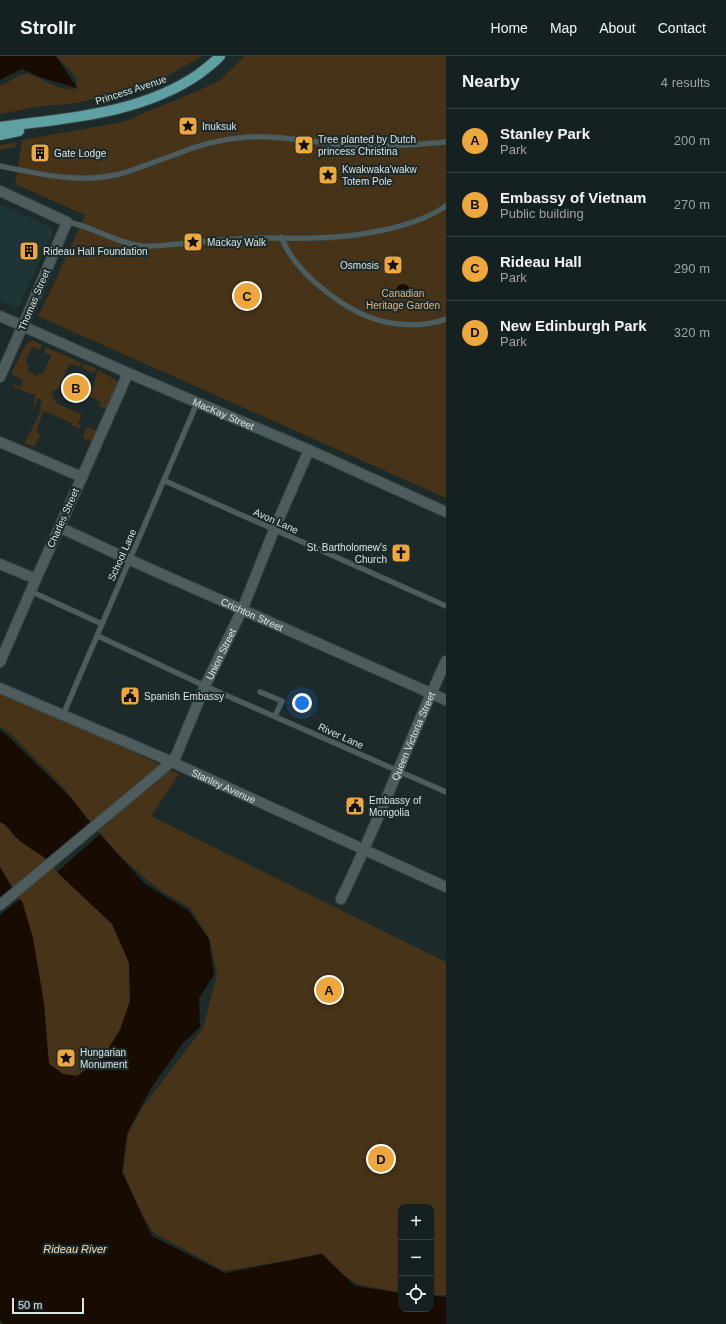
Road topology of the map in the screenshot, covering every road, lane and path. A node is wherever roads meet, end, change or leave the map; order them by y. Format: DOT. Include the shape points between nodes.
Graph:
graph roads {
  1 [pos="220,56"];
  2 [pos="88,115"];
  3 [pos="0,127"];
  4 [pos="0,135"];
  5 [pos="446,142"];
  6 [pos="0,166"];
  7 [pos="0,191"];
  8 [pos="446,206"];
  9 [pos="67,222"];
  10 [pos="281,237"];
  11 [pos="0,316"];
  12 [pos="446,319"];
  13 [pos="23,326"];
  14 [pos="128,373"];
  15 [pos="0,377"];
  16 [pos="197,403"];
  17 [pos="0,442"];
  18 [pos="309,450"];
  19 [pos="82,477"];
  20 [pos="165,481"];
  21 [pos="446,512"];
  22 [pos="59,527"];
  23 [pos="274,530"];
  24 [pos="130,560"];
  25 [pos="0,564"];
  26 [pos="36,579"];
  27 [pos="30,592"];
  28 [pos="446,606"];
  29 [pos="242,610"];
  30 [pos="102,624"];
  31 [pos="98,636"];
  32 [pos="446,661"];
  33 [pos="0,662"];
  34 [pos="205,686"];
  35 [pos="0,688"];
  36 [pos="260,692"];
  37 [pos="431,693"];
  38 [pos="446,700"];
  39 [pos="63,714"];
  40 [pos="275,716"];
  41 [pos="170,762"];
  42 [pos="397,770"];
  43 [pos="446,792"];
  44 [pos="365,850"];
  45 [pos="446,886"];
  46 [pos="341,899"];
  47 [pos="0,905"];
  1 -- 2 [label="main road, Princess Avenue" via="198,74 171,90 117,109"];
  2 -- 3 [label="main road, Princess Avenue"];
  2 -- 4 [label="main road, Princess Avenue"];
  5 -- 6 [label="lane" via="374,147 266,137 238,138 217,141 130,171 90,178 44,175"];
  7 -- 9 [label="street"];
  8 -- 10 [label="lane" via="417,220 372,231 321,238"];
  9 -- 10 [label="lane" via="80,224 108,237 141,246"];
  9 -- 13 [label="street, Thomas Street"];
  10 -- 12 [label="lane" via="299,267 330,294 357,311 390,323 428,323"];
  11 -- 13 [label="street, MacKay Street"];
  13 -- 14 [label="street, MacKay Street"];
  13 -- 15 [label="street, Thomas Street"];
  14 -- 16 [label="street, MacKay Street"];
  14 -- 19 [label="street, Charles Street"];
  16 -- 18 [label="street, MacKay Street"];
  16 -- 20 [label="lane, School Lane"];
  17 -- 19 [label="street"];
  18 -- 21 [label="street, MacKay Street"];
  18 -- 23 [label="street, Union Street"];
  19 -- 22 [label="street, Charles Street"];
  20 -- 23 [label="lane, Avon Lane"];
  20 -- 24 [label="lane, School Lane"];
  22 -- 24 [label="street, Crichton Street"];
  22 -- 26 [label="street, Charles Street"];
  23 -- 28 [label="lane, Avon Lane"];
  23 -- 29 [label="street, Union Street"];
  24 -- 29 [label="street, Crichton Street"];
  24 -- 30 [label="lane, School Lane"];
  25 -- 26 [label="street"];
  26 -- 27 [label="street, Charles Street"];
  27 -- 30 [label="lane"];
  27 -- 33 [label="street, Charles Street"];
  29 -- 34 [label="street, Union Street"];
  29 -- 37 [label="street, Crichton Street"];
  30 -- 31 [label="lane, School Lane"];
  31 -- 34 [label="lane, River Lane"];
  31 -- 39 [label="lane, School Lane"];
  32 -- 37 [label="street, Queen Victoria Street"];
  34 -- 40 [label="lane, River Lane"];
  34 -- 41 [label="street, Union Street" via="178,751"];
  35 -- 39 [label="street, Stanley Avenue"];
  36 -- 40 [label="lane" via="282,701"];
  37 -- 38 [label="street, Crichton Street"];
  37 -- 42 [label="street, Queen Victoria Street"];
  39 -- 41 [label="street, Stanley Avenue"];
  40 -- 42 [label="lane, River Lane"];
  41 -- 44 [label="street, Stanley Avenue"];
  41 -- 47 [label="street, Union Street"];
  42 -- 43 [label="lane, River Lane"];
  42 -- 44 [label="street, Queen Victoria Street"];
  44 -- 45 [label="street, Stanley Avenue"];
  44 -- 46 [label="street, Queen Victoria Street"];
}
